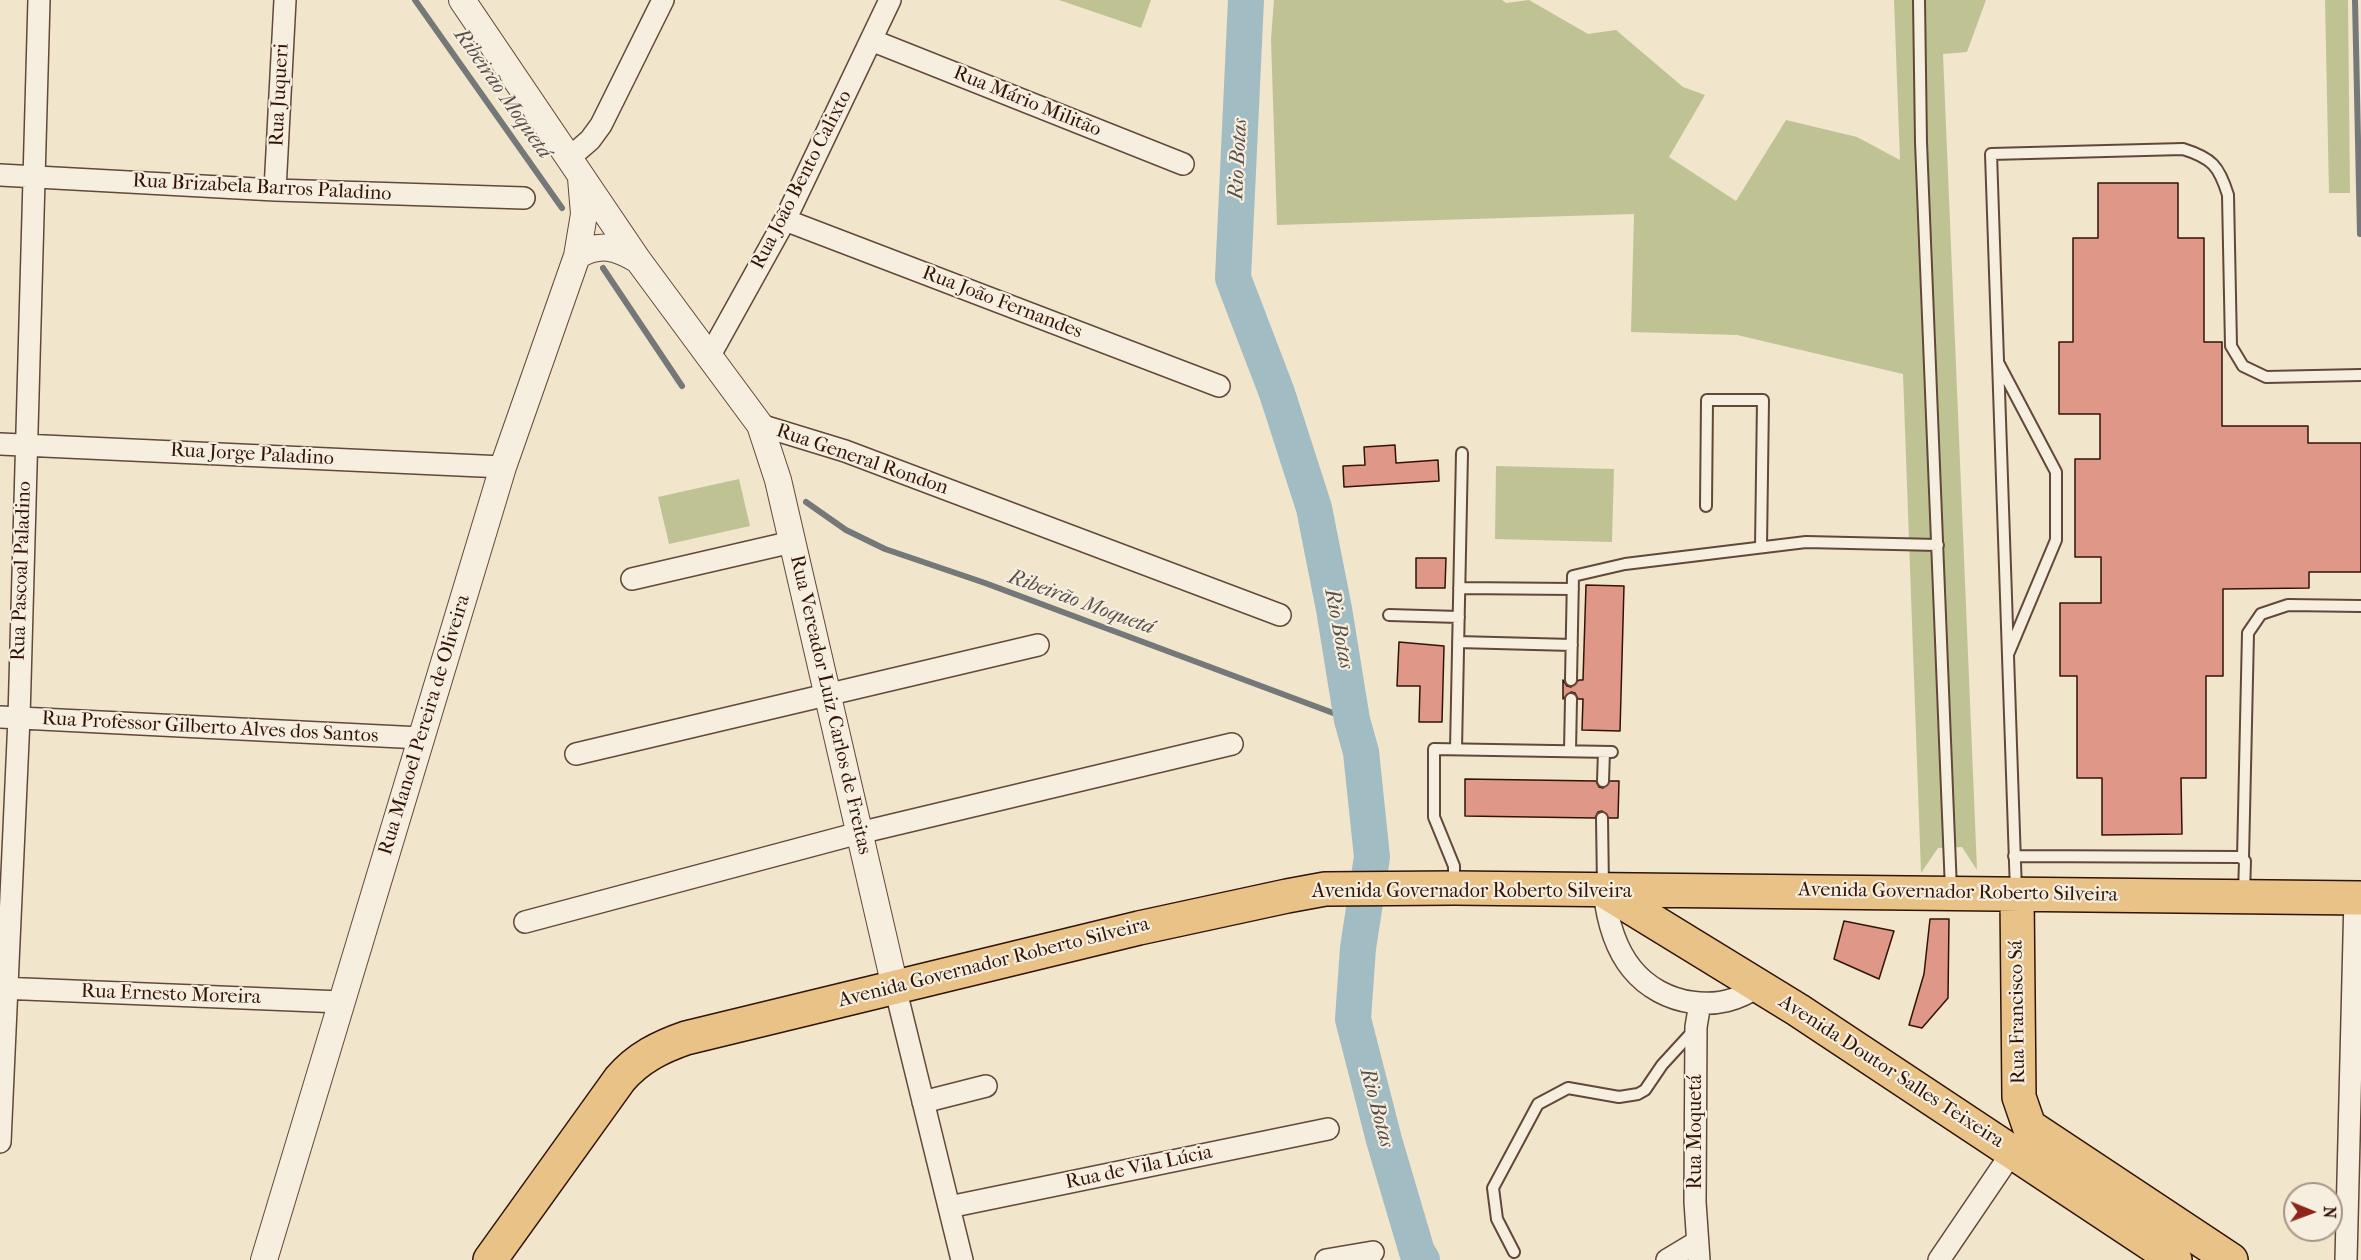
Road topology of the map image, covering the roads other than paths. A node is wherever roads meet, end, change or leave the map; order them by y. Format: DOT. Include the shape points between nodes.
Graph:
graph roads {
  1 [pos="39,0"];
  2 [pos="285,0"];
  3 [pos="462,0"];
  4 [pos="663,0"];
  5 [pos="890,0"];
  6 [pos="1919,0"];
  7 [pos="871,40"];
  8 [pos="1183,164"];
  9 [pos="574,168"];
  10 [pos="0,175"];
  11 [pos="34,176"];
  12 [pos="275,190"];
  13 [pos="524,198"];
  14 [pos="785,220"];
  15 [pos="577,256"];
  16 [pos="638,260"];
  17 [pos="709,357"];
  18 [pos="1997,361"];
  19 [pos="2361,375"];
  20 [pos="1219,386"];
  21 [pos="760,425"];
  22 [pos="0,444"];
  23 [pos="27,444"];
  24 [pos="1462,453"];
  25 [pos="503,467"];
  26 [pos="1706,506"];
  27 [pos="792,542"];
  28 [pos="1938,545"];
  29 [pos="1761,547"];
  30 [pos="632,579"];
  31 [pos="1459,588"];
  32 [pos="1573,589"];
  33 [pos="2361,606"];
  34 [pos="1280,615"];
  35 [pos="1389,615"];
  36 [pos="1459,617"];
  37 [pos="1458,642"];
  38 [pos="1038,645"];
  39 [pos="1572,645"];
  40 [pos="2008,655"];
  41 [pos="1571,680"];
  42 [pos="827,693"];
  43 [pos="1571,699"];
  44 [pos="9,717"];
  45 [pos="421,738"];
  46 [pos="1232,744"];
  47 [pos="1456,749"];
  48 [pos="1570,751"];
  49 [pos="576,754"];
  50 [pos="1603,781"];
  51 [pos="1602,818"];
  52 [pos="860,833"];
  53 [pos="2014,856"];
  54 [pos="2243,858"];
  55 [pos="1454,888"];
  56 [pos="1695,890"];
  57 [pos="1604,891"];
  58 [pos="1951,894"];
  59 [pos="2017,895"];
  60 [pos="2244,897"];
  61 [pos="2358,898"];
  62 [pos="525,921"];
  63 [pos="1672,934"];
  64 [pos="1758,986"];
  65 [pos="895,987"];
  66 [pos="4,988"];
  67 [pos="341,1002"];
  68 [pos="1700,1003"];
  69 [pos="1696,1027"];
  70 [pos="986,1086"];
  71 [pos="923,1102"];
  72 [pos="1328,1129"];
  73 [pos="2021,1139"];
  74 [pos="0,1142"];
  75 [pos="949,1207"];
  76 [pos="1698,1251"];
  77 [pos="1374,1252"];
  78 [pos="1514,1252"];
  79 [pos="264,1260"];
  80 [pos="490,1260"];
  81 [pos="962,1260"];
  82 [pos="1326,1260"];
  83 [pos="1667,1260"];
  84 [pos="1939,1260"];
  85 [pos="2175,1260"];
  86 [pos="2230,1260"];
  87 [pos="2346,1260"];
  1 -- 11 [label="street, Rua Pascoal Paladino"];
  2 -- 12 [label="street, Rua Juqueri"];
  3 -- 9 [label="street, Rua General Rondon"];
  4 -- 9 [label="street" via="601,125"];
  5 -- 7 [label="street, Rua João Bento Calixto"];
  6 -- 28 [label="lane"];
  7 -- 8 [label="street, Rua Mário Militão"];
  7 -- 14 [label="street, Rua João Bento Calixto"];
  9 -- 15 [label="street, Rua Manoel Pereira de Oliveira" via="584,214"];
  9 -- 16 [label="street, Rua General Rondon"];
  10 -- 11 [label="street, Rua Brizabela Barros Paladino"];
  11 -- 12 [label="street, Rua Brizabela Barros Paladino"];
  11 -- 23 [label="street, Rua Pascoal Paladino"];
  12 -- 13 [label="street, Rua Brizabela Barros Paladino"];
  14 -- 17 [label="street, Rua João Bento Calixto"];
  14 -- 20 [label="street, Rua João Fernandes"];
  15 -- 16 [label="street" via="593,248 609,247"];
  15 -- 25 [label="street, Rua Manoel Pereira de Oliveira"];
  16 -- 17 [label="street, Rua General Rondon"];
  17 -- 21 [label="street, Rua General Rondon"];
  18 -- 19 [label="lane" via="1991,154 2183,149 2203,155 2221,171 2228,195 2231,346 2243,366 2266,377"];
  18 -- 40 [label="lane"];
  18 -- 40 [label="lane" via="2056,472 2056,540"];
  21 -- 27 [label="street, Rua Vereador Luiz Carlos de Freitas"];
  21 -- 34 [label="street, Rua General Rondon" via="844,451"];
  22 -- 23 [label="street, Rua Jorge Paladino"];
  23 -- 25 [label="street, Rua Jorge Paladino"];
  23 -- 44 [label="street, Rua Pascoal Paladino"];
  24 -- 31 [label="lane"];
  25 -- 45 [label="street, Rua Manoel Pereira de Oliveira"];
  26 -- 29 [label="lane" via="1707,400 1763,400"];
  27 -- 30 [label="street"];
  27 -- 42 [label="street, Rua Vereador Luiz Carlos de Freitas"];
  28 -- 29 [label="lane" via="1806,542"];
  28 -- 58 [label="lane"];
  29 -- 32 [label="lane" via="1625,564 1574,576"];
  31 -- 32 [label="lane"];
  31 -- 36 [label="lane"];
  32 -- 39 [label="lane"];
  33 -- 54 [label="lane" via="2288,605 2261,614 2248,633"];
  35 -- 36 [label="lane"];
  36 -- 37 [label="lane"];
  37 -- 39 [label="lane"];
  37 -- 47 [label="lane"];
  38 -- 42 [label="street"];
  39 -- 41 [label="lane"];
  40 -- 53 [label="lane"];
  42 -- 49 [label="street"];
  42 -- 52 [label="street, Rua Vereador Luiz Carlos de Freitas"];
  43 -- 48 [label="lane"];
  44 -- 45 [label="street, Rua Professor Gilberto Alves dos Santos"];
  44 -- 66 [label="street, Rua Pascoal Paladino"];
  45 -- 67 [label="street, Rua Manoel Pereira de Oliveira"];
  46 -- 52 [label="street"];
  47 -- 48 [label="lane"];
  47 -- 55 [label="lane" via="1434,748 1434,817 1454,866"];
  48 -- 50 [label="lane" via="1608,752"];
  51 -- 57 [label="lane"];
  52 -- 62 [label="street"];
  52 -- 65 [label="street, Rua Vereador Luiz Carlos de Freitas"];
  53 -- 54 [label="lane"];
  53 -- 59 [label="lane"];
  54 -- 60 [label="lane"];
  55 -- 57 [label="main road, Avenida Governador Roberto Silveira"];
  55 -- 65 [label="main road, Avenida Governador Roberto Silveira" via="1325,889 1139,928"];
  56 -- 57 [label="main road, Avenida Governador Roberto Silveira"];
  56 -- 58 [label="main road, Avenida Governador Roberto Silveira"];
  56 -- 63 [label="main road" via="1678,904"];
  57 -- 63 [label="main road, Avenida Doutor Salles Teixeira"];
  57 -- 68 [label="street" via="1611,928 1633,970 1664,994"];
  58 -- 59 [label="main road, Avenida Governador Roberto Silveira"];
  59 -- 60 [label="main road, Avenida Governador Roberto Silveira"];
  59 -- 73 [label="main road, Rua Francisco Sá"];
  60 -- 61 [label="main road, Avenida Governador Roberto Silveira"];
  61 -- 87 [label="street"];
  63 -- 64 [label="main road, Avenida Doutor Salles Teixeira"];
  64 -- 68 [label="street" via="1732,999"];
  64 -- 73 [label="main road, Avenida Doutor Salles Teixeira"];
  65 -- 71 [label="street"];
  65 -- 80 [label="main road, Avenida Governador Roberto Silveira" via="686,1038 638,1061 620,1078"];
  66 -- 67 [label="street, Rua Ernesto Moreira"];
  66 -- 74 [label="street, Rua Pascoal Paladino"];
  67 -- 79 [label="street, Rua Manoel Pereira de Oliveira"];
  68 -- 69 [label="street, Rua Moquetá"];
  69 -- 76 [label="street, Rua Moquetá"];
  69 -- 78 [label="lane" via="1638,1094 1619,1097 1568,1088 1538,1104 1493,1188 1497,1219"];
  70 -- 71 [label="street"];
  71 -- 75 [label="street"];
  72 -- 75 [label="street, Rua de Vila Lúcia"];
  73 -- 84 [label="street"];
  73 -- 85 [label="main road, Avenida Doutor Salles Teixeira"];
  73 -- 86 [label="main road, Avenida Doutor Salles Teixeira"];
  75 -- 81 [label="street"];
  76 -- 83 [label="street"];
  77 -- 82 [label="street"];
}
